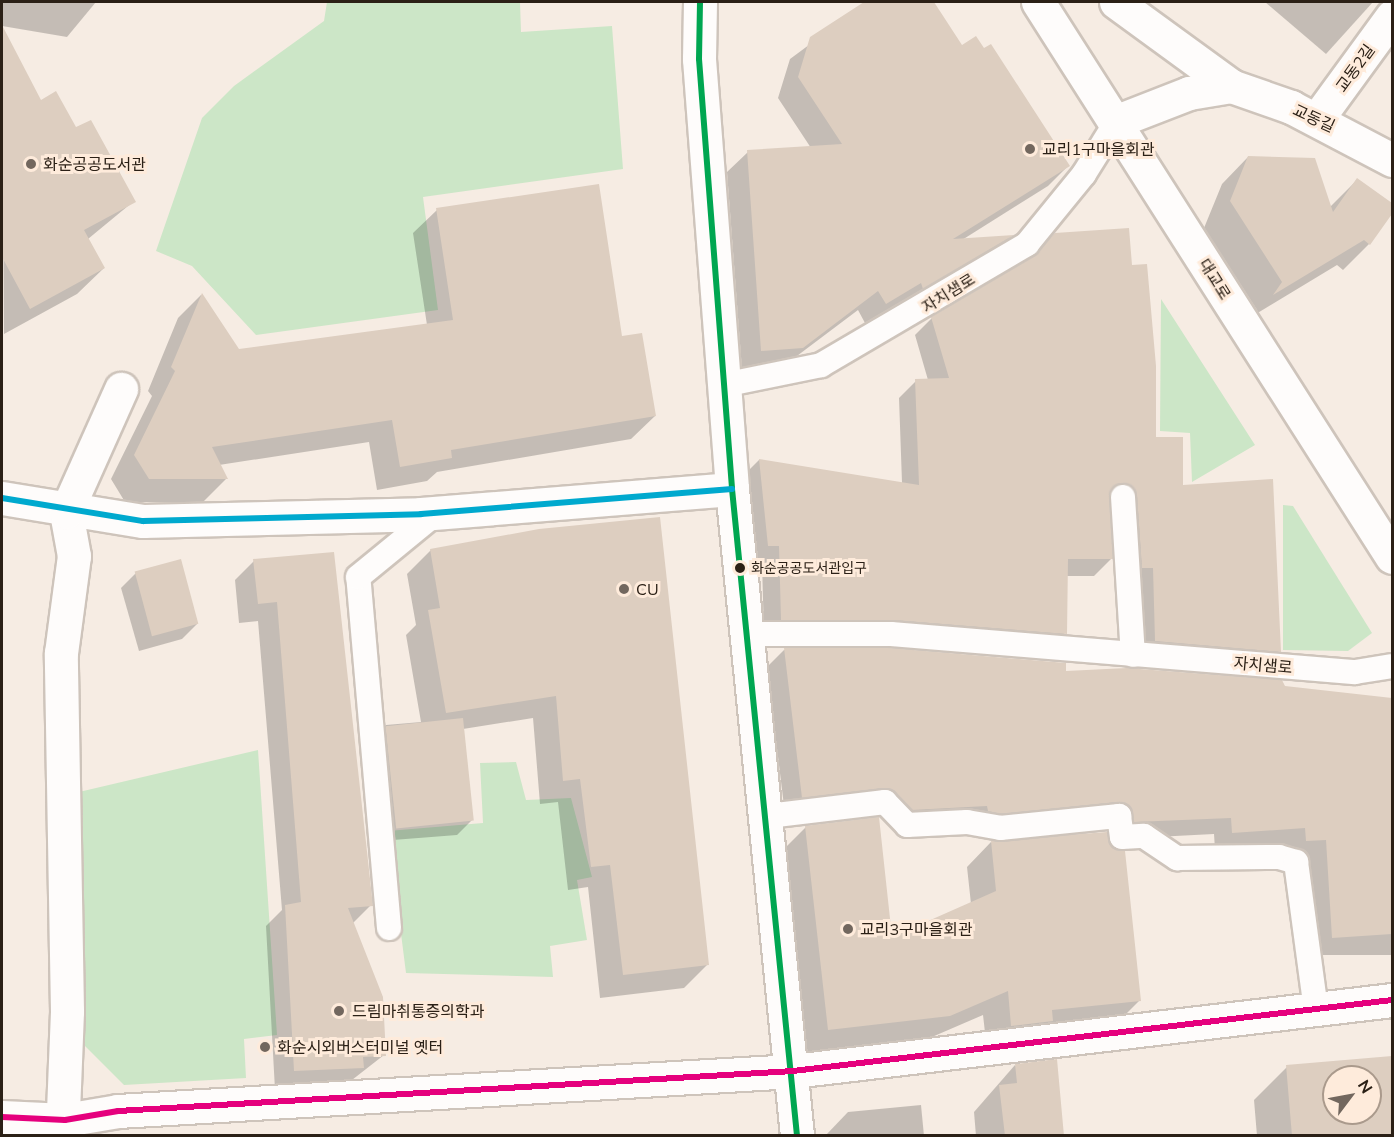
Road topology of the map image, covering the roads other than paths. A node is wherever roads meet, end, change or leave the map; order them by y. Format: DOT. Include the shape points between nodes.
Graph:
graph roads {
  1 [pos="700,2"];
  2 [pos="1038,2"];
  3 [pos="1116,2"];
  4 [pos="1392,16"];
  5 [pos="1231,86"];
  6 [pos="1317,119"];
  7 [pos="1117,121"];
  8 [pos="1392,160"];
  9 [pos="723,385"];
  10 [pos="121,389"];
  11 [pos="732,489"];
  12 [pos="1123,497"];
  13 [pos="2,498"];
  14 [pos="440,510"];
  15 [pos="66,512"];
  16 [pos="1392,557"];
  17 [pos="746,634"];
  18 [pos="1133,656"];
  19 [pos="1392,666"];
  20 [pos="768,816"];
  21 [pos="389,928"];
  22 [pos="1392,1000"];
  23 [pos="1316,1009"];
  24 [pos="793,1071"];
  25 [pos="2,1117"];
  26 [pos="63,1128"];
  27 [pos="796,1136"];
  1 -- 9 [label="street" via="699,59"];
  2 -- 7 [label="street, 대교로"];
  3 -- 5 [label="street, 교동길"];
  4 -- 6 [label="street, 교동2길"];
  5 -- 6 [label="street, 교동길"];
  5 -- 7 [label="street" via="1189,93"];
  6 -- 8 [label="street, 교동길"];
  7 -- 9 [label="lane, 자치샘로" via="1084,174 1027,244 821,365"];
  7 -- 16 [label="street, 대교로"];
  9 -- 11 [label="street"];
  10 -- 15 [label="street"];
  11 -- 14 [label="street"];
  11 -- 17 [label="street"];
  12 -- 18 [label="lane"];
  13 -- 15 [label="street"];
  14 -- 15 [label="street" via="143,521"];
  14 -- 21 [label="lane" via="358,577"];
  15 -- 26 [label="street" via="74,555 61,653"];
  17 -- 18 [label="lane, 자치샘로" via="891,634"];
  17 -- 20 [label="street"];
  18 -- 19 [label="lane, 자치샘로" via="1355,672"];
  20 -- 23 [label="lane" via="885,802 907,825 967,822 999,828 1119,816 1122,837 1144,836 1177,858 1279,857 1296,862"];
  20 -- 24 [label="street"];
  22 -- 23 [label="street"];
  23 -- 24 [label="street"];
  24 -- 26 [label="street" via="118,1111"];
  24 -- 27 [label="street"];
  25 -- 26 [label="street"];
}
